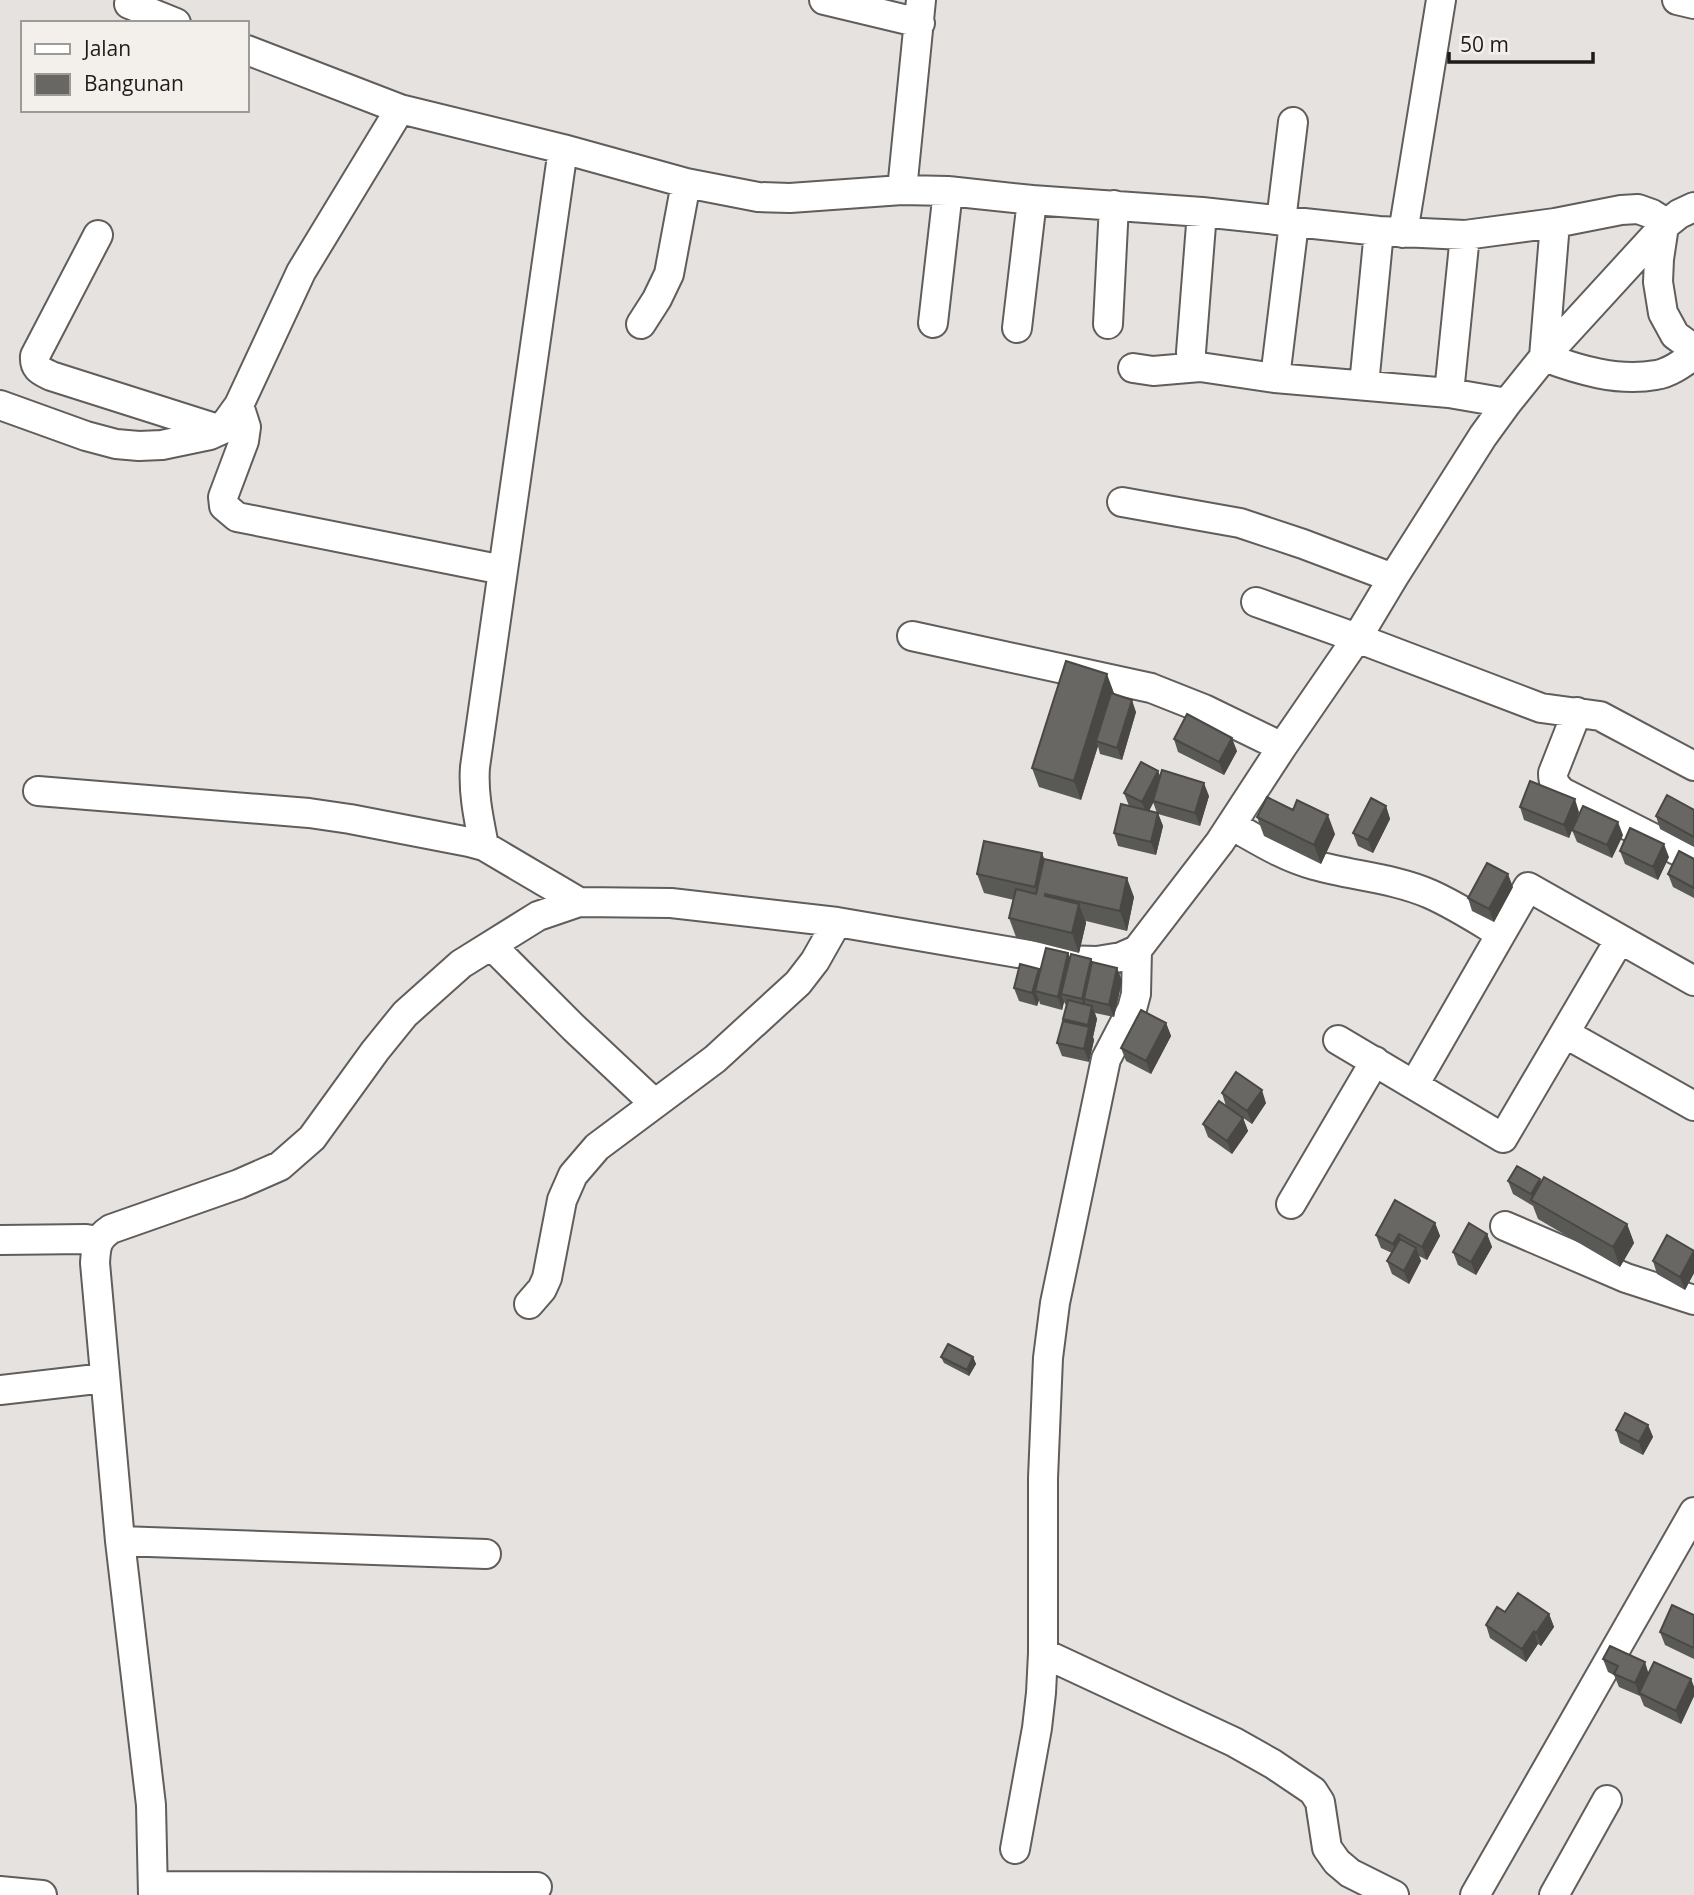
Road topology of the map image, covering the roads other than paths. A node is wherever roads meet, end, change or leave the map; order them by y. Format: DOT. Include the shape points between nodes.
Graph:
graph roads {
  1 [pos="824,0"];
  2 [pos="1441,0"];
  3 [pos="1677,0"];
  4 [pos="129,4"];
  5 [pos="1694,4"];
  6 [pos="920,11"];
  7 [pos="171,21"];
  8 [pos="248,50"];
  9 [pos="400,109"];
  10 [pos="1293,122"];
  11 [pos="564,149"];
  12 [pos="686,183"];
  13 [pos="902,190"];
  14 [pos="948,191"];
  15 [pos="1032,200"];
  16 [pos="1114,205"];
  17 [pos="1694,207"];
  18 [pos="1202,212"];
  19 [pos="1288,222"];
  20 [pos="1555,223"];
  21 [pos="1664,226"];
  22 [pos="1391,232"];
  23 [pos="1465,234"];
  24 [pos="98,235"];
  25 [pos="933,323"];
  26 [pos="641,324"];
  27 [pos="1108,324"];
  28 [pos="1017,328"];
  29 [pos="1694,349"];
  30 [pos="1694,355"];
  31 [pos="1544,357"];
  32 [pos="1192,367"];
  33 [pos="1133,369"];
  34 [pos="1275,378"];
  35 [pos="1364,385"];
  36 [pos="1449,393"];
  37 [pos="1507,402"];
  38 [pos="0,405"];
  39 [pos="239,405"];
  40 [pos="221,430"];
  41 [pos="1122,502"];
  42 [pos="503,570"];
  43 [pos="1393,578"];
  44 [pos="1256,602"];
  45 [pos="912,636"];
  46 [pos="1357,638"];
  47 [pos="1577,712"];
  48 [pos="1282,747"];
  49 [pos="1694,766"];
  50 [pos="38,791"];
  51 [pos="1231,825"];
  52 [pos="484,846"];
  53 [pos="1694,859"];
  54 [pos="579,902"];
  55 [pos="837,922"];
  56 [pos="1501,934"];
  57 [pos="1620,939"];
  58 [pos="492,946"];
  59 [pos="1137,950"];
  60 [pos="1694,981"];
  61 [pos="1566,1034"];
  62 [pos="1338,1040"];
  63 [pos="1375,1061"];
  64 [pos="1414,1085"];
  65 [pos="654,1103"];
  66 [pos="1694,1105"];
  67 [pos="1291,1204"];
  68 [pos="1506,1226"];
  69 [pos="0,1240"];
  70 [pos="98,1241"];
  71 [pos="1694,1300"];
  72 [pos="529,1304"];
  73 [pos="105,1378"];
  74 [pos="0,1390"];
  75 [pos="1694,1512"];
  76 [pos="120,1541"];
  77 [pos="486,1554"];
  78 [pos="1043,1653"];
  79 [pos="1607,1800"];
  80 [pos="1015,1849"];
  81 [pos="537,1887"];
  82 [pos="0,1891"];
  83 [pos="153,1891"];
  84 [pos="42,1895"];
  85 [pos="1394,1895"];
  86 [pos="1475,1895"];
  87 [pos="1554,1895"];
  1 -- 6 [label="street"];
  2 -- 22 [label="street"];
  3 -- 5 [label="street"];
  4 -- 7 [label="street"];
  6 -- 13 [label="street"];
  8 -- 9 [label="street"];
  9 -- 11 [label="street"];
  9 -- 39 [label="street" via="302,272"];
  10 -- 19 [label="street"];
  11 -- 12 [label="street"];
  11 -- 42 [label="street"];
  12 -- 13 [label="street" via="758,197"];
  12 -- 26 [label="street" via="669,274"];
  13 -- 14 [label="street"];
  14 -- 15 [label="street"];
  14 -- 25 [label="street"];
  15 -- 16 [label="street"];
  15 -- 28 [label="street"];
  16 -- 18 [label="street"];
  16 -- 27 [label="street"];
  17 -- 21 [label="street"];
  18 -- 19 [label="street"];
  18 -- 32 [label="street"];
  19 -- 22 [label="street"];
  19 -- 34 [label="street"];
  20 -- 21 [label="street" via="1638,209 1660,219"];
  20 -- 23 [label="street"];
  20 -- 31 [label="street"];
  21 -- 29 [label="street" via="1658,282 1663,313 1675,335"];
  21 -- 31 [label="street"];
  22 -- 23 [label="street"];
  22 -- 35 [label="street"];
  23 -- 36 [label="street"];
  24 -- 40 [label="street" via="35,356 35,366 51,376"];
  30 -- 31 [label="street" via="1657,375 1623,377 1569,367"];
  31 -- 37 [label="street"];
  32 -- 33 [label="street"];
  32 -- 34 [label="street"];
  34 -- 35 [label="street"];
  35 -- 36 [label="street"];
  36 -- 37 [label="street"];
  37 -- 43 [label="street"];
  38 -- 40 [label="street" via="86,436 127,445 162,445"];
  39 -- 40 [label="street"];
  39 -- 42 [label="street" via="246,427 223,497 230,513"];
  41 -- 43 [label="street" via="1240,523"];
  42 -- 52 [label="street" via="475,767 475,801"];
  43 -- 46 [label="street"];
  44 -- 46 [label="street"];
  45 -- 48 [label="street" via="1152,688"];
  46 -- 47 [label="street" via="1541,708"];
  46 -- 48 [label="street"];
  47 -- 49 [label="street" via="1600,716"];
  47 -- 53 [label="street" via="1553,773 1555,786"];
  48 -- 51 [label="street"];
  50 -- 52 [label="street" via="309,813"];
  51 -- 56 [label="street" via="1295,859 1430,894"];
  51 -- 59 [label="street"];
  52 -- 54 [label="street"];
  54 -- 55 [label="street" via="671,903"];
  54 -- 58 [label="street" via="538,916"];
  55 -- 59 [label="street" via="1059,960 1097,961"];
  55 -- 65 [label="street" via="798,983 715,1059"];
  56 -- 57 [label="street" via="1528,887"];
  56 -- 64 [label="street"];
  57 -- 60 [label="street"];
  57 -- 61 [label="street"];
  58 -- 65 [label="street"];
  58 -- 70 [label="street" via="461,964 405,1014 312,1138 280,1166 111,1229"];
  59 -- 78 [label="street" via="1136,994 1106,1059 1055,1303 1043,1478"];
  61 -- 64 [label="street" via="1503,1138"];
  61 -- 66 [label="street"];
  62 -- 63 [label="street"];
  63 -- 64 [label="street"];
  63 -- 67 [label="street"];
  65 -- 72 [label="street" via="597,1147 573,1175 562,1200 547,1278"];
  68 -- 71 [label="street" via="1626,1278"];
  69 -- 70 [label="street"];
  70 -- 73 [label="street" via="95,1263"];
  73 -- 74 [label="street"];
  73 -- 76 [label="street"];
  75 -- 86 [label="street"];
  76 -- 77 [label="street"];
  76 -- 83 [label="street" via="151,1805"];
  78 -- 80 [label="street" via="1037,1728"];
  78 -- 85 [label="street" via="1234,1742 1313,1791 1320,1802 1327,1849 1337,1862"];
  79 -- 87 [label="street"];
  81 -- 83 [label="street"];
  82 -- 84 [label="street"];
}
